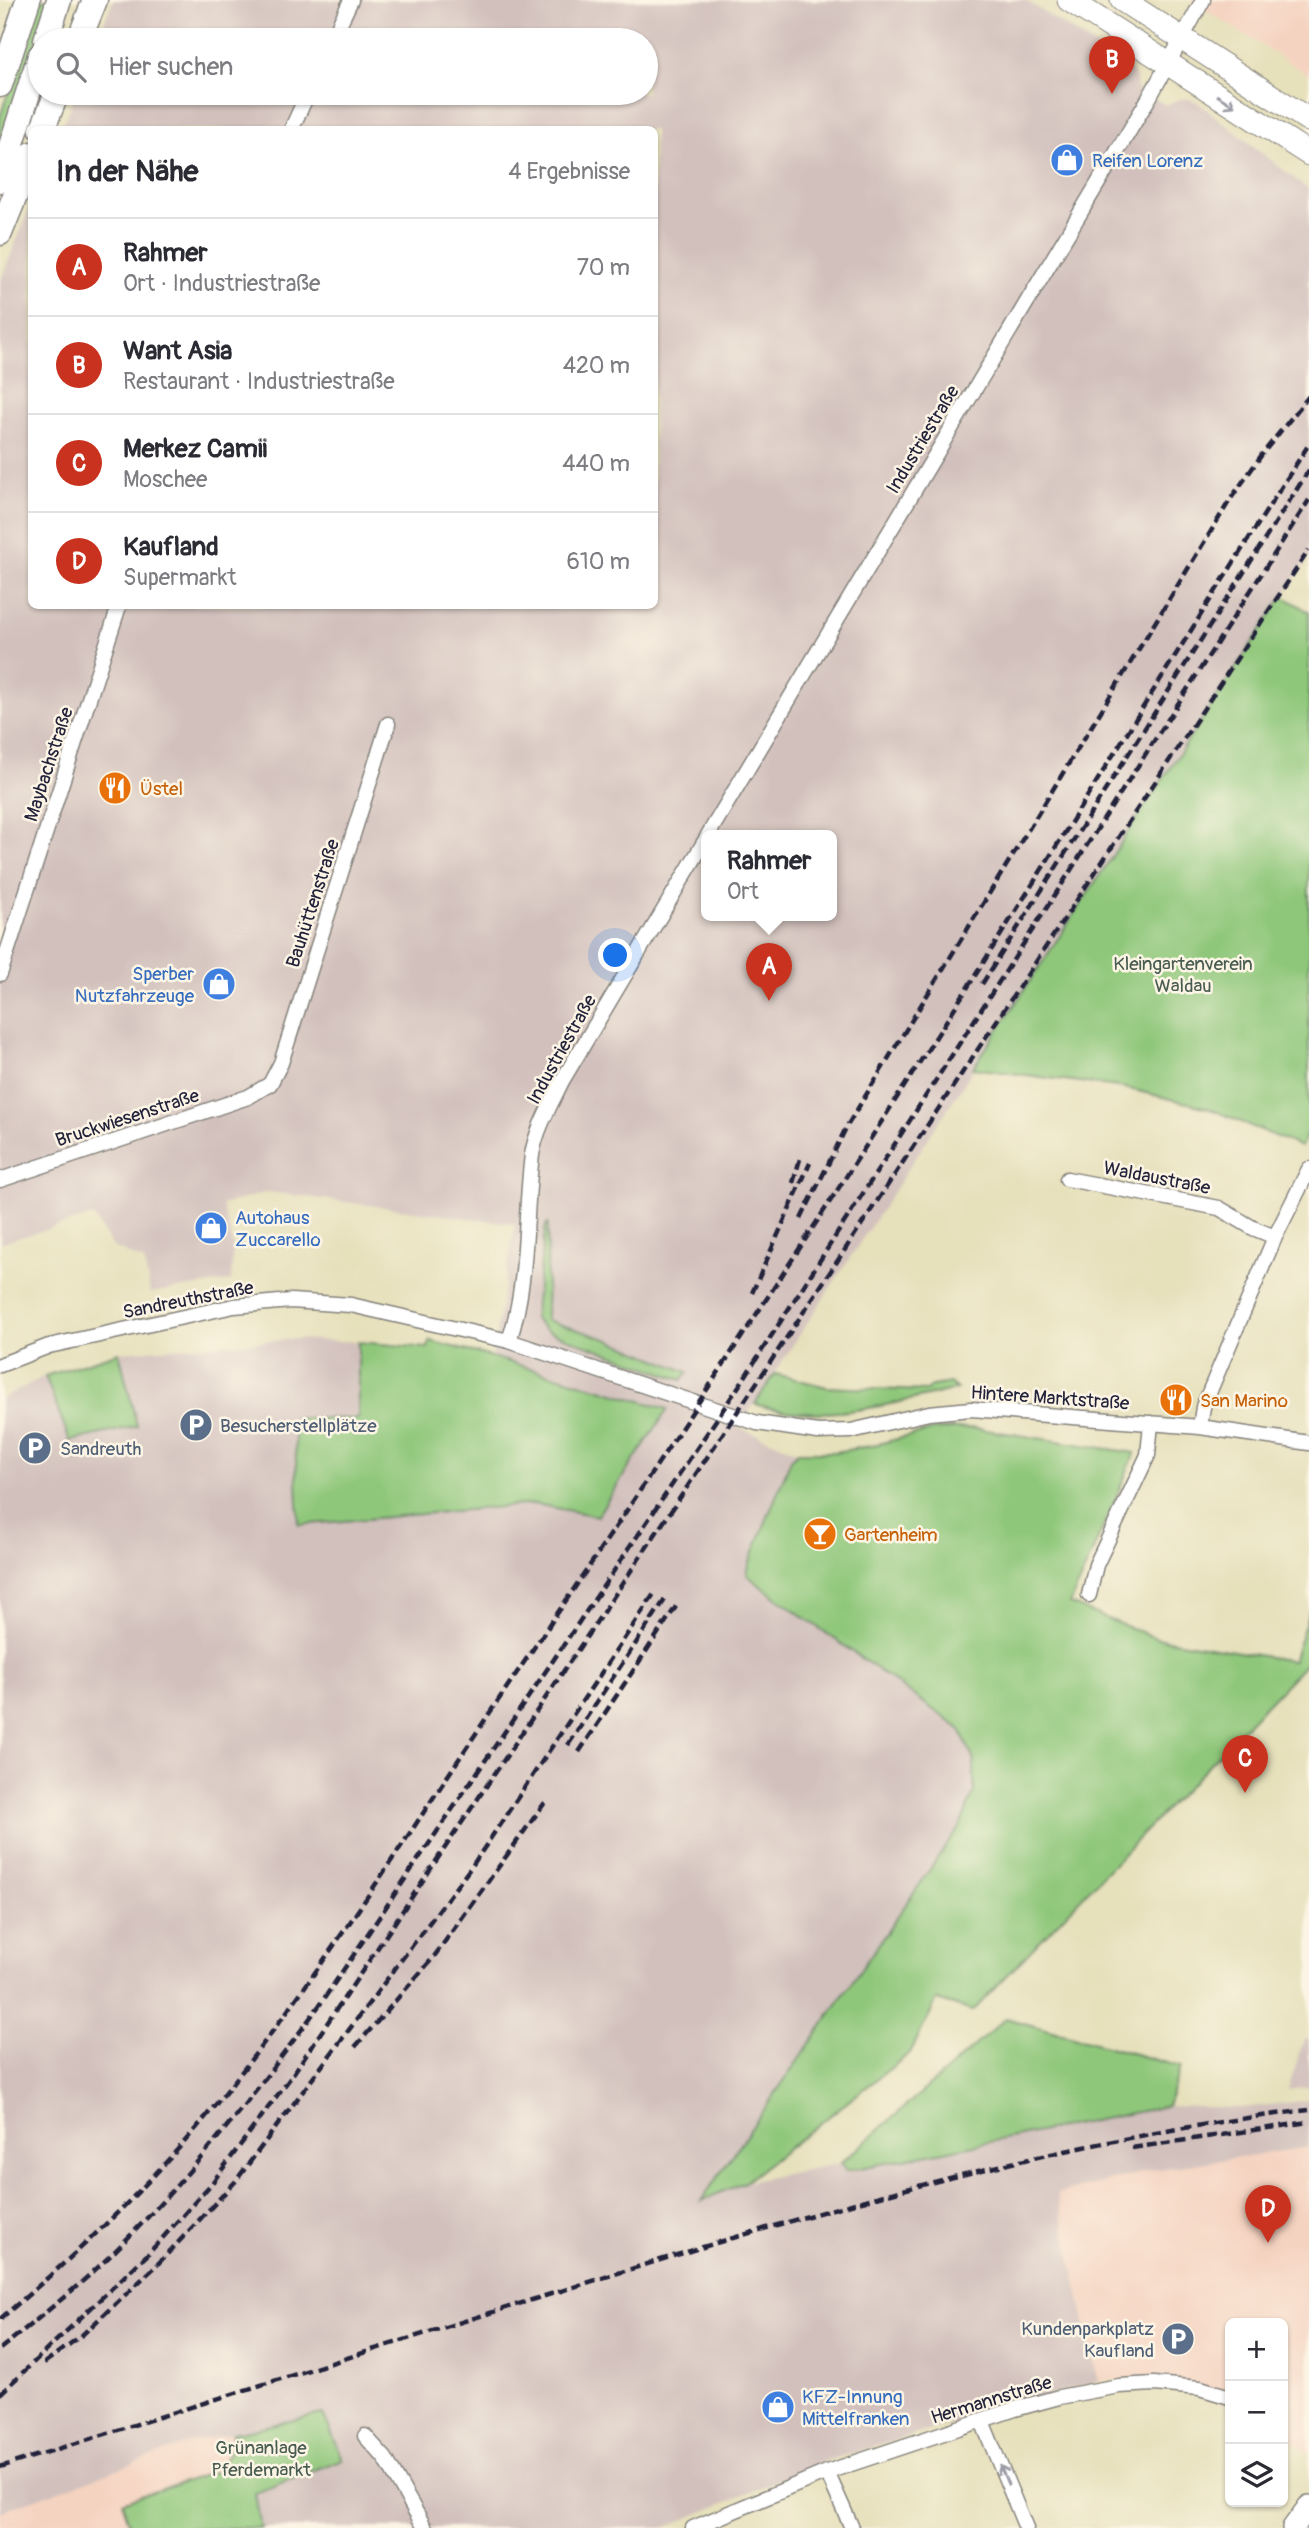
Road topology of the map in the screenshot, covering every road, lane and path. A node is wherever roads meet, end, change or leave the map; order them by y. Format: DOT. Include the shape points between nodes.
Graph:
graph roads {
  1 [pos="28,0"];
  2 [pos="59,0"];
  3 [pos="95,0"];
  4 [pos="351,0"];
  5 [pos="1069,0"];
  6 [pos="1122,0"];
  7 [pos="1203,0"];
  8 [pos="50,28"];
  9 [pos="84,28"];
  10 [pos="338,28"];
  11 [pos="1182,39"];
  12 [pos="1168,64"];
  13 [pos="0,85"];
  14 [pos="28,93"];
  15 [pos="52,105"];
  16 [pos="302,105"];
  17 [pos="1309,121"];
  18 [pos="44,126"];
  19 [pos="293,126"];
  20 [pos="1309,154"];
  21 [pos="28,164"];
  22 [pos="0,180"];
  23 [pos="0,233"];
  24 [pos="118,609"];
  25 [pos="388,724"];
  26 [pos="711,830"];
  27 [pos="701,847"];
  28 [pos="0,974"];
  29 [pos="265,1088"];
  30 [pos="1309,1168"];
  31 [pos="1067,1179"];
  32 [pos="0,1180"];
  33 [pos="1275,1237"];
  34 [pos="509,1341"];
  35 [pos="0,1365"];
  36 [pos="1151,1423"];
  37 [pos="1200,1427"];
  38 [pos="1309,1443"];
  39 [pos="1089,1595"];
  40 [pos="1225,2396"];
  41 [pos="982,2421"];
  42 [pos="365,2436"];
  43 [pos="827,2472"];
  44 [pos="1309,2506"];
  45 [pos="425,2528"];
  46 [pos="693,2528"];
  47 [pos="852,2528"];
  48 [pos="1027,2528"];
  49 [pos="1293,2528"];
  1 -- 13 [label="highway"];
  2 -- 8 [label="highway"];
  3 -- 9 [label="highway"];
  4 -- 10 [label="street"];
  5 -- 12 [label="main road"];
  6 -- 11 [label="main road"];
  7 -- 11 [label="street, Industriestraße"];
  11 -- 12 [label="street, Industriestraße"];
  11 -- 17 [label="main road"];
  12 -- 20 [label="main road, one-way"];
  12 -- 26 [label="street, Industriestraße"];
  14 -- 22 [label="highway"];
  15 -- 18 [label="highway"];
  16 -- 19 [label="street"];
  21 -- 23 [label="highway"];
  24 -- 28 [label="street, Maybachstraße"];
  25 -- 29 [label="street, Bauhüttenstraße" via="281,1063"];
  27 -- 34 [label="street, Industriestraße" via="544,1117 533,1153 519,1297"];
  29 -- 32 [label="street, Bruckwiesenstraße"];
  30 -- 33 [label="street"];
  31 -- 33 [label="street, Waldaustraße" via="1219,1208"];
  33 -- 37 [label="street" via="1203,1407"];
  34 -- 35 [label="street, Sandreuthstraße" via="351,1305 291,1301 187,1315 49,1346"];
  34 -- 36 [label="street, Hintere Marktstraße" via="757,1423 818,1432 850,1431 929,1413 971,1409"];
  36 -- 37 [label="street, Hintere Marktstraße"];
  36 -- 39 [label="street" via="1148,1455 1096,1565"];
  37 -- 38 [label="street, Hintere Marktstraße"];
  40 -- 41 [label="street, Hermannstraße" via="1194,2387 1119,2386 1059,2397"];
  41 -- 43 [label="street, Hermannstraße"];
  48 -- 41 [label="street, one-way"];
  42 -- 45 [label="street" via="385,2458"];
  43 -- 46 [label="street, Hermannstraße"];
  43 -- 47 [label="street"];
  44 -- 49 [label="main road"];
}
